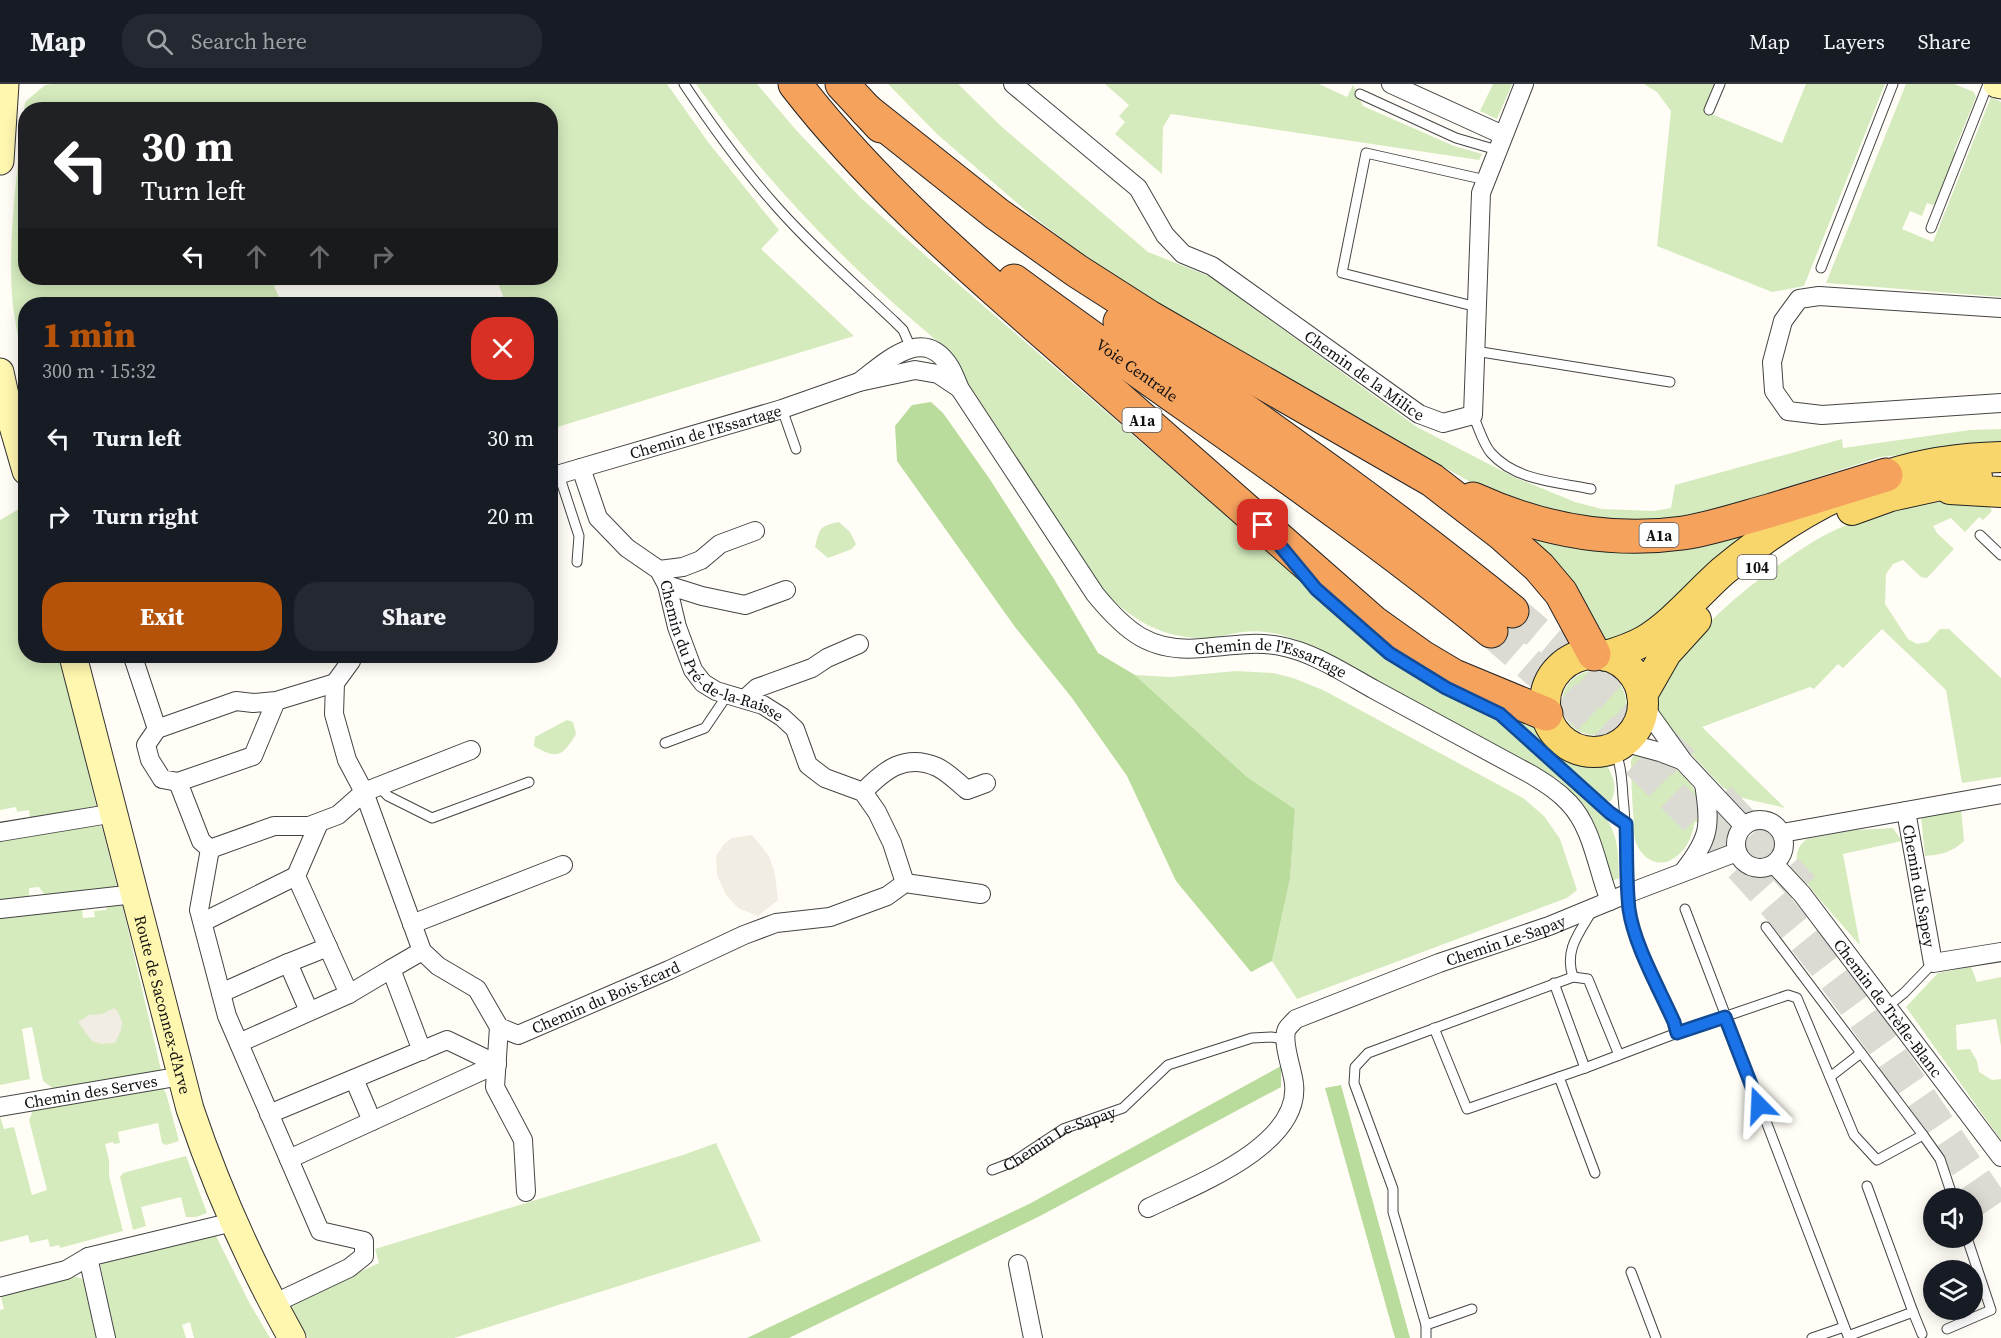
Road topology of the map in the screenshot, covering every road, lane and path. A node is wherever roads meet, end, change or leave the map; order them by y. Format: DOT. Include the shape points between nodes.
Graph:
graph roads {
  1 [pos="5,84"];
  2 [pos="684,84"];
  3 [pos="795,84"];
  4 [pos="803,84"];
  5 [pos="842,84"];
  6 [pos="1013,84"];
  7 [pos="1390,84"];
  8 [pos="1524,84"];
  9 [pos="1720,84"];
  10 [pos="1893,84"];
  11 [pos="1988,84"];
  12 [pos="1360,94"];
  13 [pos="866,110"];
  14 [pos="1709,110"];
  15 [pos="1500,143"];
  16 [pos="0,161"];
  17 [pos="1486,180"];
  18 [pos="1931,228"];
  19 [pos="1821,268"];
  20 [pos="1477,307"];
  21 [pos="2001,308"];
  22 [pos="911,348"];
  23 [pos="1475,351"];
  24 [pos="0,372"];
  25 [pos="859,382"];
  26 [pos="1670,382"];
  27 [pos="960,389"];
  28 [pos="2001,403"];
  29 [pos="782,409"];
  30 [pos="1473,415"];
  31 [pos="18,442"];
  32 [pos="796,449"];
  33 [pos="2001,457"];
  34 [pos="581,468"];
  35 [pos="558,475"];
  36 [pos="2001,475"];
  37 [pos="1432,480"];
  38 [pos="1899,483"];
  39 [pos="558,484"];
  40 [pos="1591,489"];
  41 [pos="2001,492"];
  42 [pos="1263,525"];
  43 [pos="755,531"];
  44 [pos="1980,535"];
  45 [pos="2001,555"];
  46 [pos="577,562"];
  47 [pos="663,578"];
  48 [pos="1309,580"];
  49 [pos="786,590"];
  50 [pos="859,644"];
  51 [pos="1600,655"];
  52 [pos="75,663"];
  53 [pos="135,663"];
  54 [pos="350,663"];
  55 [pos="335,682"];
  56 [pos="737,696"];
  57 [pos="1642,700"];
  58 [pos="276,702"];
  59 [pos="1475,702"];
  60 [pos="1546,714"];
  61 [pos="157,729"];
  62 [pos="665,743"];
  63 [pos="1618,745"];
  64 [pos="471,750"];
  65 [pos="1683,761"];
  66 [pos="178,782"];
  67 [pos="529,782"];
  68 [pos="987,783"];
  69 [pos="1704,784"];
  70 [pos="371,789"];
  71 [pos="862,792"];
  72 [pos="2001,794"];
  73 [pos="1906,811"];
  74 [pos="115,813"];
  75 [pos="319,822"];
  76 [pos="1626,824"];
  77 [pos="1744,826"];
  78 [pos="0,832"];
  79 [pos="1782,833"];
  80 [pos="210,849"];
  81 [pos="1737,852"];
  82 [pos="1774,864"];
  83 [pos="563,865"];
  84 [pos="1683,873"];
  85 [pos="296,876"];
  86 [pos="905,883"];
  87 [pos="1629,893"];
  88 [pos="135,894"];
  89 [pos="981,894"];
  90 [pos="1602,904"];
  91 [pos="0,909"];
  92 [pos="1685,909"];
  93 [pos="203,922"];
  94 [pos="412,924"];
  95 [pos="1766,927"];
  96 [pos="328,947"];
  97 [pos="422,951"];
  98 [pos="2001,952"];
  99 [pos="288,963"];
  100 [pos="1933,963"];
  101 [pos="391,969"];
  102 [pos="1573,977"];
  103 [pos="1554,983"];
  104 [pos="221,993"];
  105 [pos="349,994"];
  106 [pos="1888,1006"];
  107 [pos="309,1011"];
  108 [pos="1725,1017"];
  109 [pos="499,1027"];
  110 [pos="1434,1028"];
  111 [pos="1677,1033"];
  112 [pos="1285,1039"];
  113 [pos="239,1043"];
  114 [pos="422,1051"];
  115 [pos="1861,1053"];
  116 [pos="1619,1054"];
  117 [pos="497,1064"];
  118 [pos="1585,1068"];
  119 [pos="182,1076"];
  120 [pos="1559,1077"];
  121 [pos="1830,1077"];
  122 [pos="354,1079"];
  123 [pos="0,1107"];
  124 [pos="269,1114"];
  125 [pos="372,1121"];
  126 [pos="1923,1135"];
  127 [pos="2001,1156"];
  128 [pos="289,1159"];
  129 [pos="992,1170"];
  130 [pos="1595,1173"];
  131 [pos="1868,1186"];
  132 [pos="1950,1188"];
  133 [pos="526,1192"];
  134 [pos="1148,1208"];
  135 [pos="233,1222"];
  136 [pos="1969,1248"];
  137 [pos="88,1257"];
  138 [pos="1018,1263"];
  139 [pos="1631,1272"];
  140 [pos="0,1287"];
  141 [pos="273,1304"];
  142 [pos="1472,1309"];
  143 [pos="1913,1312"];
  144 [pos="1426,1325"];
  145 [pos="1844,1327"];
  146 [pos="1947,1329"];
  147 [pos="1922,1334"];
  148 [pos="106,1338"];
  149 [pos="292,1338"];
  150 [pos="1033,1338"];
  151 [pos="1425,1338"];
  152 [pos="1656,1338"];
  153 [pos="1812,1338"];
  1 -- 16 [label="street"];
  2 -- 22 [label="lane" via="776,206 903,330"];
  3 -- 42 [label="highway, A1a" via="913,215"];
  4 -- 13 [label="highway, Voie Centrale / A1a" via="891,176 989,262 1447,595 1502,621 1429,544 1015,244 939,182"];
  5 -- 13 [label="highway, Voie Centrale / A1a"];
  6 -- 30 [label="street, Chemin de la Milice" via="1138,188 1165,235 1183,254 1212,266 1419,414 1443,423"];
  7 -- 15 [label="street"];
  8 -- 15 [label="street"];
  9 -- 14 [label="lane"];
  10 -- 19 [label="lane"];
  11 -- 18 [label="lane"];
  12 -- 15 [label="lane" via="1456,138"];
  13 -- 37 [label="highway, A1a" via="997,214 1077,271 1149,317"];
  15 -- 17 [label="street"];
  17 -- 20 [label="street" via="1481,193"];
  17 -- 20 [label="lane" via="1366,153 1342,273"];
  20 -- 23 [label="street"];
  21 -- 28 [label="street" via="1820,296 1799,299 1783,321 1772,362 1774,391 1788,411 1822,415"];
  22 -- 25 [label="street, Chemin de l'Essartage"];
  22 -- 27 [label="street, Chemin de l'Essartage" via="923,347 942,357"];
  23 -- 26 [label="lane"];
  23 -- 30 [label="street"];
  24 -- 31 [label="street"];
  25 -- 27 [label="street, Chemin de l'Essartage" via="927,370"];
  25 -- 29 [label="street, Chemin de l'Essartage"];
  27 -- 90 [label="street, Chemin de l'Essartage" via="1095,594 1128,630 1148,642 1176,650 1264,644 1303,654 1532,775 1570,804 1585,825"];
  29 -- 32 [label="lane"];
  29 -- 34 [label="street, Chemin de l'Essartage"];
  30 -- 40 [label="lane" via="1490,452 1510,469"];
  33 -- 38 [label="main road, 104" via="1948,461"];
  34 -- 35 [label="street, Chemin de l'Essartage"];
  34 -- 47 [label="street, Chemin du Pré-de-la-Raisse" via="598,518"];
  36 -- 38 [label="main road, 104"];
  37 -- 38 [label="highway, A1a" via="1541,523 1586,533 1633,536 1684,533"];
  37 -- 51 [label="highway, A1a" via="1547,575"];
  38 -- 41 [label="main road"];
  38 -- 51 [label="main road, 104" via="1841,495 1779,529 1719,575 1654,634 1638,645"];
  38 -- 57 [label="main road, 104" via="1882,499 1808,532 1765,560 1709,607 1666,653"];
  39 -- 46 [label="lane" via="579,536"];
  42 -- 48 [label="lane"];
  42 -- 60 [label="highway, A1a" via="1373,622 1422,657 1460,678"];
  43 -- 47 [label="street" via="720,544 701,560"];
  44 -- 45 [label="lane"];
  47 -- 49 [label="street" via="702,596 745,605"];
  47 -- 56 [label="street, Chemin du Pré-de-la-Raisse" via="693,670 716,691"];
  50 -- 56 [label="street" via="812,668"];
  51 -- 57 [label="main road" via="1629,669"];
  51 -- 60 [label="main road" via="1575,658 1555,673 1547,689"];
  52 -- 74 [label="street, Route de Saconnex-d'Arve"];
  53 -- 61 [label="street"];
  54 -- 55 [label="street"];
  55 -- 58 [label="street"];
  55 -- 70 [label="street" via="334,714 347,760"];
  56 -- 62 [label="lane" via="705,728"];
  56 -- 71 [label="street, Chemin du Pré-de-la-Raisse" via="763,705 795,729 808,765 825,778"];
  57 -- 63 [label="main road" via="1639,722"];
  57 -- 65 [label="street"];
  58 -- 61 [label="street" via="236,701"];
  58 -- 66 [label="street" via="253,756"];
  59 -- 76 [label="lane" via="1510,722"];
  60 -- 63 [label="main road" via="1552,729 1570,746 1585,752"];
  61 -- 66 [label="street" via="146,745 150,760 162,779"];
  63 -- 65 [label="street" via="1660,752"];
  63 -- 76 [label="lane"];
  64 -- 70 [label="street"];
  65 -- 69 [label="street"];
  66 -- 80 [label="street" via="201,841"];
  67 -- 70 [label="lane" via="432,818"];
  68 -- 71 [label="street" via="967,790 938,768 920,762 900,763"];
  69 -- 77 [label="street"];
  69 -- 84 [label="street" via="1708,829"];
  70 -- 75 [label="street" via="338,815"];
  70 -- 94 [label="street"];
  71 -- 86 [label="street" via="892,843"];
  72 -- 73 [label="street"];
  73 -- 79 [label="street"];
  73 -- 100 [label="street, Chemin du Sapey"];
  74 -- 78 [label="street"];
  74 -- 88 [label="street, Route de Saconnex-d'Arve"];
  75 -- 80 [label="street" via="309,826 274,826"];
  75 -- 85 [label="street"];
  76 -- 87 [label="lane"];
  77 -- 79 [label="street" via="1751,821 1769,821"];
  77 -- 81 [label="street" via="1737,838"];
  79 -- 82 [label="street" via="1784,850"];
  80 -- 93 [label="street" via="199,909"];
  81 -- 82 [label="street" via="1753,867"];
  81 -- 84 [label="street, Chemin Le-Sapay"];
  82 -- 106 [label="street, Chemin de Trèfle-Blanc" via="1802,894"];
  83 -- 94 [label="street"];
  84 -- 87 [label="street, Chemin Le-Sapay"];
  85 -- 93 [label="street"];
  85 -- 96 [label="street"];
  86 -- 89 [label="street"];
  86 -- 109 [label="street, Chemin du Bois-Ecard" via="887,896 830,917 776,922 518,1035"];
  87 -- 90 [label="street, Chemin Le-Sapay"];
  87 -- 111 [label="lane" via="1637,940"];
  88 -- 91 [label="street"];
  88 -- 119 [label="street, Route de Saconnex-d'Arve"];
  90 -- 102 [label="lane" via="1570,952 1568,965"];
  90 -- 112 [label="street, Chemin Le-Sapay" via="1309,1012 1287,1029"];
  92 -- 108 [label="lane"];
  93 -- 104 [label="street"];
  94 -- 97 [label="street"];
  95 -- 115 [label="lane"];
  96 -- 99 [label="street"];
  96 -- 105 [label="street"];
  97 -- 101 [label="street"];
  97 -- 109 [label="street" via="438,966 477,989"];
  98 -- 100 [label="street, Chemin du Sapey"];
  99 -- 104 [label="street"];
  99 -- 107 [label="street"];
  100 -- 106 [label="lane"];
  101 -- 105 [label="street"];
  101 -- 114 [label="street"];
  102 -- 103 [label="lane"];
  102 -- 116 [label="lane" via="1588,979"];
  103 -- 110 [label="lane"];
  103 -- 118 [label="lane"];
  104 -- 113 [label="street"];
  105 -- 107 [label="street"];
  106 -- 127 [label="street, Chemin de Trèfle-Blanc"];
  107 -- 113 [label="street"];
  108 -- 111 [label="lane"];
  108 -- 121 [label="lane" via="1788,995 1797,998"];
  108 -- 145 [label="lane"];
  109 -- 117 [label="street"];
  110 -- 120 [label="lane" via="1467,1109"];
  110 -- 144 [label="lane" via="1368,1053 1355,1067 1354,1083 1393,1189 1393,1212"];
  111 -- 116 [label="lane"];
  112 -- 129 [label="lane, Chemin Le-Sapay" via="1252,1038 1168,1065 1123,1108 1063,1129 1013,1162"];
  112 -- 134 [label="street" via="1295,1086 1294,1102 1279,1131 1241,1160"];
  113 -- 124 [label="street"];
  114 -- 117 [label="street" via="447,1040"];
  114 -- 122 [label="street"];
  115 -- 121 [label="lane"];
  115 -- 126 [label="lane"];
  116 -- 118 [label="lane"];
  117 -- 125 [label="street"];
  117 -- 133 [label="street" via="495,1087 524,1140"];
  118 -- 120 [label="lane"];
  119 -- 123 [label="street, Chemin des Serves"];
  119 -- 135 [label="street, Route de Saconnex-d'Arve" via="201,1141"];
  120 -- 130 [label="lane"];
  121 -- 126 [label="lane" via="1854,1135 1877,1160"];
  122 -- 124 [label="street"];
  122 -- 125 [label="street"];
  124 -- 128 [label="street"];
  125 -- 128 [label="street"];
  126 -- 132 [label="lane" via="1940,1159"];
  128 -- 141 [label="street" via="320,1231 364,1241 364,1256 349,1269"];
  131 -- 143 [label="lane"];
  135 -- 137 [label="street"];
  135 -- 141 [label="street, Route de Saconnex-d'Arve"];
  136 -- 146 [label="lane" via="1991,1310"];
  137 -- 140 [label="street" via="66,1270"];
  137 -- 148 [label="street"];
  138 -- 150 [label="street"];
  139 -- 152 [label="lane"];
  141 -- 149 [label="street, Route de Saconnex-d'Arve"];
  142 -- 144 [label="lane"];
  143 -- 145 [label="lane" via="1848,1336"];
  143 -- 147 [label="lane"];
  144 -- 151 [label="lane"];
  145 -- 153 [label="lane"];
}
